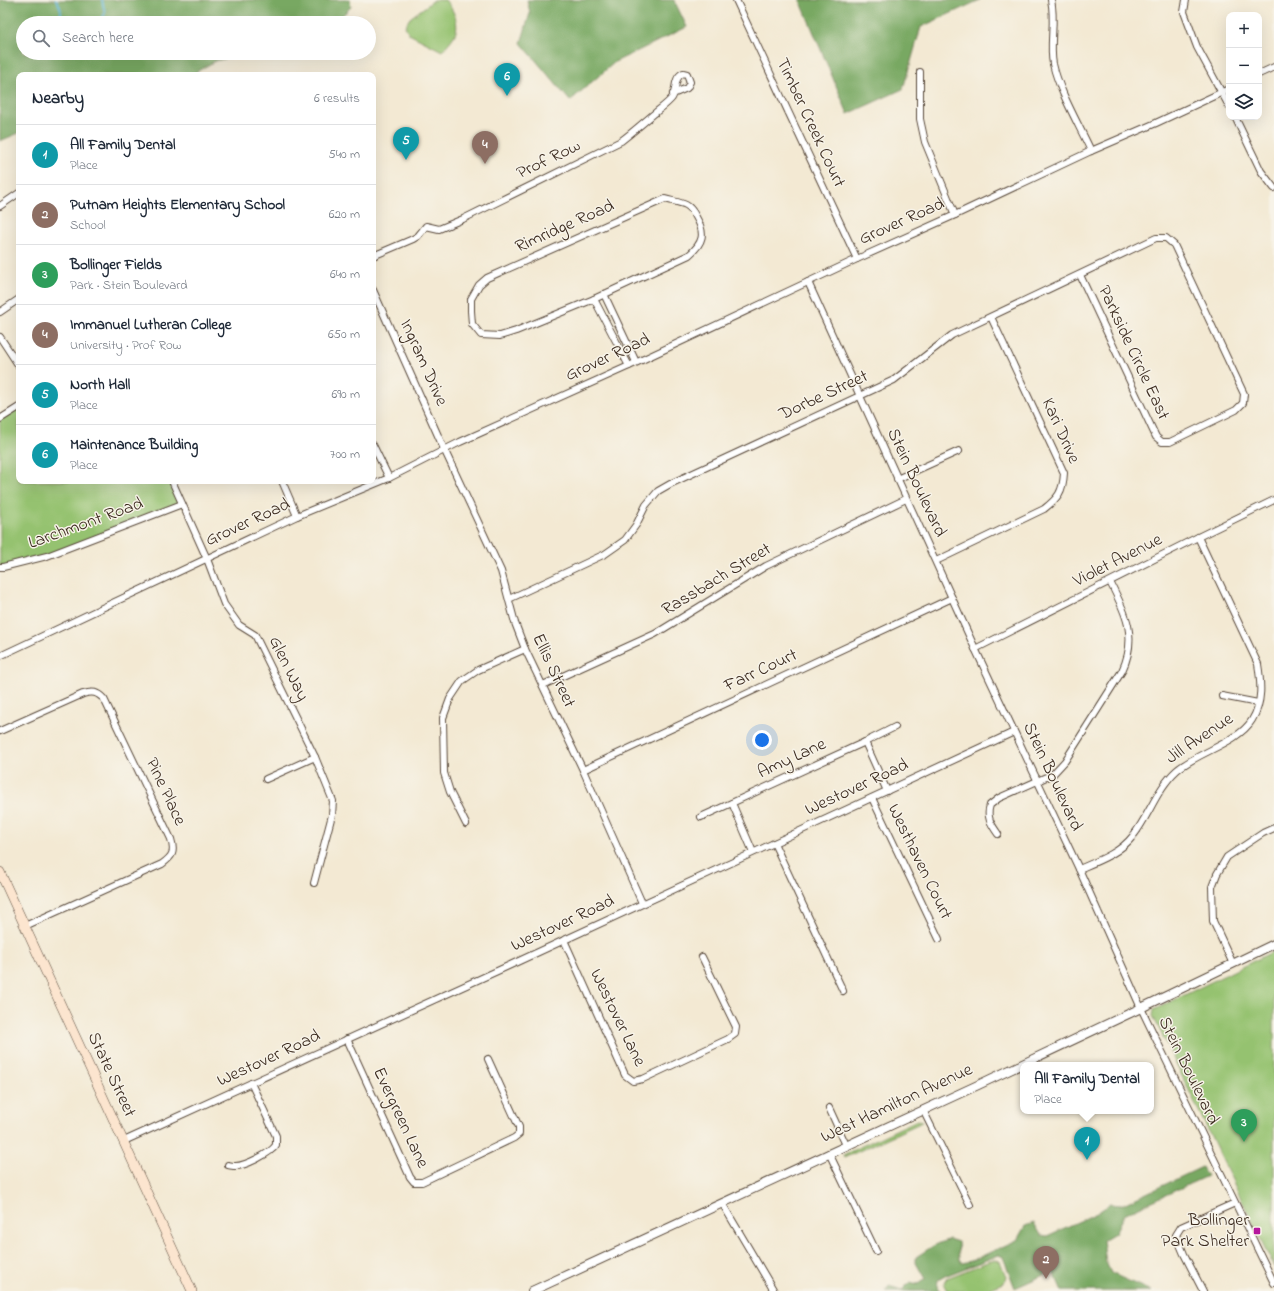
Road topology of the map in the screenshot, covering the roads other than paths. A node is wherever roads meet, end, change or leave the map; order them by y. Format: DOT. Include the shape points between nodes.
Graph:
graph roads {
  1 [pos="736,0"];
  2 [pos="1051,0"];
  3 [pos="1186,0"];
  4 [pos="1274,67"];
  5 [pos="920,72"];
  6 [pos="1262,73"];
  7 [pos="1226,90"];
  8 [pos="1222,92"];
  9 [pos="673,94"];
  10 [pos="1226,100"];
  11 [pos="1236,120"];
  12 [pos="1091,151"];
  13 [pos="1274,188"];
  14 [pos="16,195"];
  15 [pos="0,206"];
  16 [pos="955,215"];
  17 [pos="376,255"];
  18 [pos="857,259"];
  19 [pos="1080,275"];
  20 [pos="808,282"];
  21 [pos="604,294"];
  22 [pos="376,297"];
  23 [pos="594,299"];
  24 [pos="16,301"];
  25 [pos="0,312"];
  26 [pos="991,317"];
  27 [pos="0,337"];
  28 [pos="16,361"];
  29 [pos="636,362"];
  30 [pos="629,366"];
  31 [pos="860,396"];
  32 [pos="16,409"];
  33 [pos="0,419"];
  34 [pos="1162,442"];
  35 [pos="444,450"];
  36 [pos="376,451"];
  37 [pos="959,451"];
  38 [pos="390,478"];
  39 [pos="897,479"];
  40 [pos="173,484"];
  41 [pos="283,484"];
  42 [pos="375,484"];
  43 [pos="376,484"];
  44 [pos="906,499"];
  45 [pos="1274,500"];
  46 [pos="182,504"];
  47 [pos="297,516"];
  48 [pos="1198,537"];
  49 [pos="207,559"];
  50 [pos="936,561"];
  51 [pos="0,566"];
  52 [pos="1110,582"];
  53 [pos="952,598"];
  54 [pos="509,599"];
  55 [pos="525,649"];
  56 [pos="976,649"];
  57 [pos="0,656"];
  58 [pos="543,685"];
  59 [pos="1222,696"];
  60 [pos="1258,703"];
  61 [pos="895,727"];
  62 [pos="0,731"];
  63 [pos="1014,732"];
  64 [pos="865,742"];
  65 [pos="315,757"];
  66 [pos="583,770"];
  67 [pos="266,779"];
  68 [pos="1038,781"];
  69 [pos="887,791"];
  70 [pos="872,798"];
  71 [pos="732,803"];
  72 [pos="701,817"];
  73 [pos="466,824"];
  74 [pos="1274,828"];
  75 [pos="998,834"];
  76 [pos="774,843"];
  77 [pos="753,852"];
  78 [pos="1079,869"];
  79 [pos="0,872"];
  80 [pos="314,883"];
  81 [pos="642,903"];
  82 [pos="25,926"];
  83 [pos="939,939"];
  84 [pos="564,940"];
  85 [pos="1274,944"];
  86 [pos="702,958"];
  87 [pos="1233,964"];
  88 [pos="843,991"];
  89 [pos="1141,1008"];
  90 [pos="347,1039"];
  91 [pos="488,1059"];
  92 [pos="1026,1062"];
  93 [pos="1020,1065"];
  94 [pos="251,1083"];
  95 [pos="829,1108"];
  96 [pos="923,1110"];
  97 [pos="124,1141"];
  98 [pos="846,1145"];
  99 [pos="829,1154"];
  100 [pos="228,1165"];
  101 [pos="1235,1203"];
  102 [pos="722,1204"];
  103 [pos="970,1206"];
  104 [pos="876,1251"];
  105 [pos="1274,1283"];
  106 [pos="192,1291"];
  107 [pos="532,1291"];
  108 [pos="772,1291"];
  109 [pos="1203,1291"];
  1 -- 18 [label="street, Timber Creek Court"];
  2 -- 12 [label="street" via="1054,11 1053,64"];
  3 -- 8 [label="street" via="1184,12 1197,47"];
  4 -- 6 [label="street"];
  5 -- 16 [label="street" via="920,119 924,142"];
  7 -- 8 [label="street, Grover Road"];
  8 -- 10 [label="street"];
  8 -- 12 [label="street, Grover Road" via="1156,124"];
  9 -- 17 [label="street, Prof Row" via="667,103 621,141 463,219 439,229 426,226 413,240"];
  11 -- 13 [label="street" via="1261,171"];
  12 -- 16 [label="street, Grover Road"];
  14 -- 15 [label="street"];
  16 -- 18 [label="street, Grover Road"];
  18 -- 20 [label="street, Grover Road"];
  19 -- 26 [label="street, Dorbe Street"];
  19 -- 34 [label="street, Parkside Circle East" via="1156,437"];
  19 -- 34 [label="street, Dorbe Street" via="1156,238 1166,238 1174,245 1244,394 1243,403 1236,410 1170,442"];
  20 -- 29 [label="street, Grover Road"];
  20 -- 31 [label="street, Stein Boulevard"];
  21 -- 23 [label="street, Rimridge Road"];
  21 -- 23 [label="street, Rimridge Road" via="689,255 698,248 702,228 687,206 664,199 487,278 479,285 471,299 472,324 481,335 500,336"];
  21 -- 29 [label="street"];
  22 -- 35 [label="street, Ingram Drive"];
  23 -- 30 [label="street"];
  24 -- 25 [label="street"];
  26 -- 31 [label="street, Dorbe Street" via="952,335 894,380"];
  26 -- 50 [label="street, Kari Drive" via="1064,473 1064,482 1061,492 1044,509"];
  27 -- 28 [label="street"];
  29 -- 30 [label="street, Grover Road"];
  30 -- 35 [label="street, Grover Road"];
  31 -- 39 [label="street, Stein Boulevard"];
  31 -- 54 [label="street, Dorbe Street" via="658,491 624,540 605,554"];
  32 -- 33 [label="street"];
  35 -- 38 [label="street, Grover Road"];
  35 -- 54 [label="street, Ellis Street" via="501,571"];
  36 -- 38 [label="street"];
  37 -- 39 [label="street"];
  38 -- 43 [label="street, Grover Road"];
  39 -- 44 [label="street, Stein Boulevard"];
  40 -- 46 [label="street, Glen Way"];
  41 -- 47 [label="street"];
  42 -- 47 [label="street, Grover Road"];
  44 -- 50 [label="street, Stein Boulevard"];
  44 -- 58 [label="street, Rassbach Street" via="766,566 655,634"];
  45 -- 48 [label="street, Violet Avenue"];
  46 -- 49 [label="street, Glen Way"];
  46 -- 51 [label="street, Larchmont Road" via="47,556 3,568"];
  47 -- 49 [label="street, Grover Road"];
  48 -- 52 [label="street, Violet Avenue"];
  48 -- 60 [label="street, Jill Avenue" via="1258,664 1261,683"];
  49 -- 57 [label="street, Grover Road"];
  49 -- 65 [label="street, Glen Way" via="224,604 239,625 256,635"];
  50 -- 53 [label="street, Stein Boulevard"];
  52 -- 56 [label="street, Violet Avenue"];
  52 -- 68 [label="street" via="1128,621 1127,661 1064,761 1053,774"];
  53 -- 56 [label="street, Stein Boulevard"];
  53 -- 66 [label="street, Farr Court"];
  54 -- 55 [label="street, Ellis Street"];
  55 -- 58 [label="street, Ellis Street"];
  55 -- 73 [label="street" via="478,670 462,681 450,699 443,718 444,773 450,792"];
  56 -- 63 [label="street, Stein Boulevard"];
  58 -- 66 [label="street, Ellis Street"];
  59 -- 60 [label="street"];
  60 -- 78 [label="street, Jill Avenue" via="1252,720 1239,733 1227,742 1190,760 1176,771 1165,783 1133,836 1120,849"];
  61 -- 64 [label="street, Amy Lane"];
  62 -- 82 [label="street, Pine Place" via="83,694 92,691 99,694 104,699 174,848 171,857 162,864"];
  63 -- 68 [label="street, Stein Boulevard"];
  63 -- 69 [label="street, Westover Road"];
  64 -- 69 [label="street"];
  64 -- 71 [label="street, Amy Lane"];
  65 -- 67 [label="street"];
  65 -- 80 [label="street, Glen Way" via="333,801 332,815"];
  66 -- 81 [label="street, Ellis Street"];
  68 -- 75 [label="street" via="999,798 990,805 990,821"];
  68 -- 78 [label="street, Stein Boulevard"];
  69 -- 70 [label="street, Westover Road"];
  70 -- 76 [label="street, Westover Road"];
  70 -- 83 [label="street, Westhaven Court"];
  71 -- 72 [label="street, Amy Lane"];
  71 -- 77 [label="street"];
  74 -- 87 [label="street" via="1227,857 1212,888 1213,921"];
  76 -- 77 [label="street, Westover Road"];
  76 -- 88 [label="street"];
  77 -- 81 [label="street, Westover Road"];
  78 -- 89 [label="street, Stein Boulevard"];
  79 -- 82 [label="main road, State Street"];
  81 -- 84 [label="street, Westover Road"];
  82 -- 97 [label="main road, State Street"];
  84 -- 86 [label="street, Westover Lane" via="626,1075 633,1081 643,1079 735,1034 736,1028"];
  84 -- 90 [label="street, Westover Road"];
  85 -- 87 [label="street, West Hamilton Avenue"];
  87 -- 89 [label="street, West Hamilton Avenue"];
  89 -- 92 [label="street, West Hamilton Avenue"];
  89 -- 101 [label="street, Stein Boulevard"];
  90 -- 91 [label="street, Evergreen Lane" via="414,1182 422,1182 519,1134 519,1128"];
  90 -- 94 [label="street, Westover Road"];
  93 -- 96 [label="street, West Hamilton Avenue"];
  94 -- 97 [label="street, Westover Road"];
  94 -- 100 [label="street" via="276,1136 276,1145 269,1152 240,1165"];
  95 -- 98 [label="street"];
  96 -- 98 [label="street, West Hamilton Avenue"];
  96 -- 103 [label="street"];
  97 -- 106 [label="main road, State Street"];
  98 -- 99 [label="street, West Hamilton Avenue"];
  99 -- 102 [label="street, West Hamilton Avenue"];
  99 -- 104 [label="street"];
  101 -- 105 [label="street, Stein Boulevard"];
  101 -- 109 [label="street" via="1182,1227 1176,1235"];
  102 -- 107 [label="street, West Hamilton Avenue"];
  102 -- 108 [label="street"];
}
